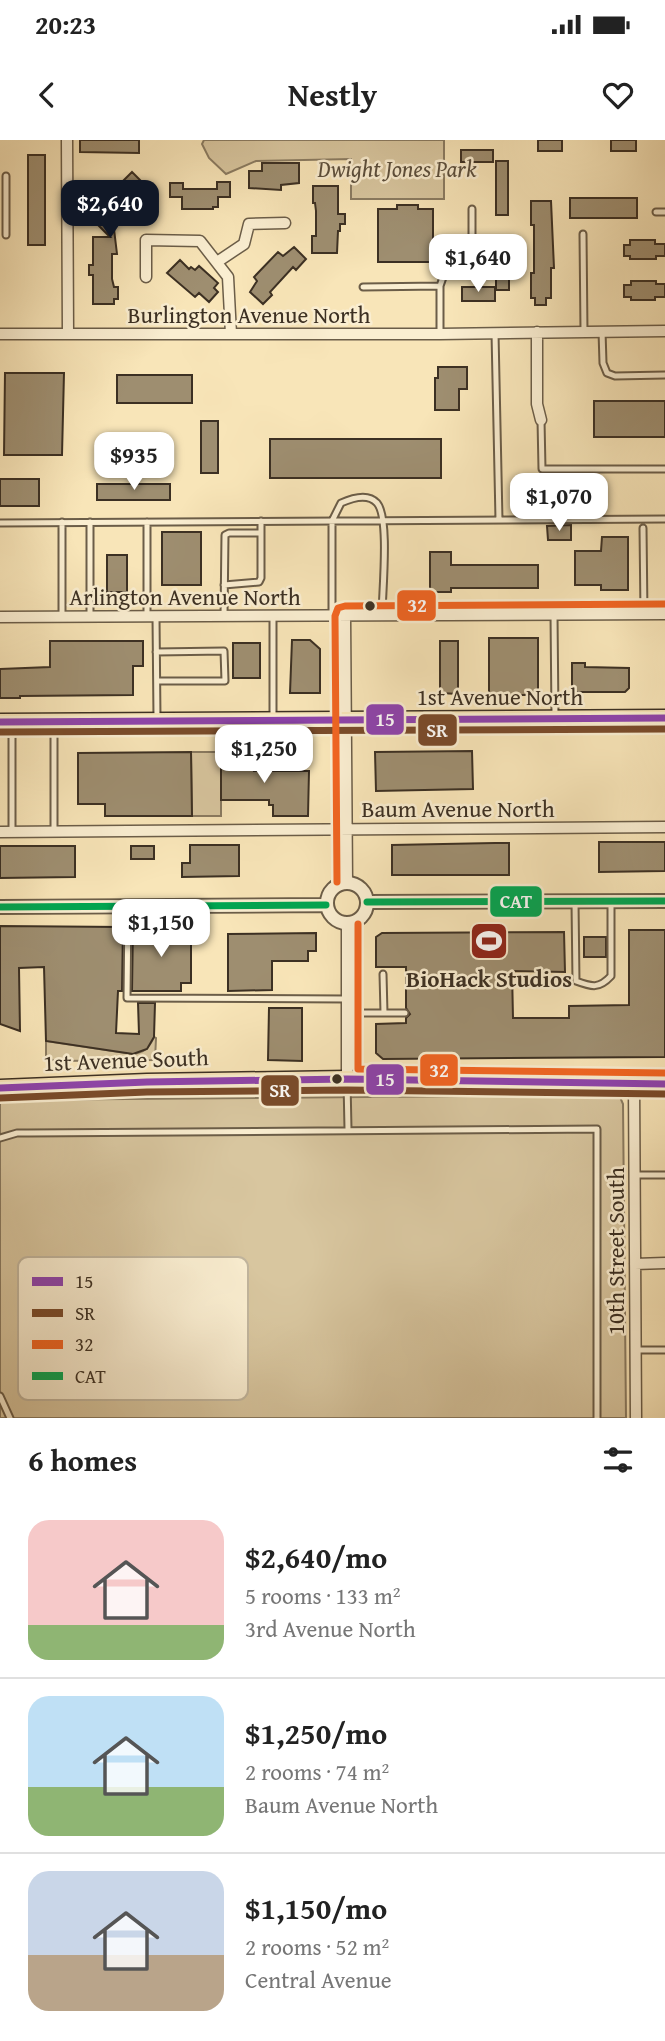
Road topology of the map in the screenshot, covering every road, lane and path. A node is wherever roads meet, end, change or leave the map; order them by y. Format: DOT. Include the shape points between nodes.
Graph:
graph roads {
  1 [pos="67,140"];
  2 [pos="6,176"];
  3 [pos="3,205"];
  4 [pos="471,209"];
  5 [pos="656,212"];
  6 [pos="665,212"];
  7 [pos="285,223"];
  8 [pos="583,234"];
  9 [pos="6,235"];
  10 [pos="217,262"];
  11 [pos="146,277"];
  12 [pos="440,286"];
  13 [pos="363,287"];
  14 [pos="537,331"];
  15 [pos="584,331"];
  16 [pos="602,331"];
  17 [pos="665,331"];
  18 [pos="495,333"];
  19 [pos="0,334"];
  20 [pos="68,334"];
  21 [pos="231,334"];
  22 [pos="440,334"];
  23 [pos="665,375"];
  24 [pos="541,420"];
  25 [pos="665,469"];
  26 [pos="665,519"];
  27 [pos="499,520"];
  28 [pos="261,521"];
  29 [pos="332,521"];
  30 [pos="384,521"];
  31 [pos="62,522"];
  32 [pos="90,522"];
  33 [pos="147,522"];
  34 [pos="0,523"];
  35 [pos="643,528"];
  36 [pos="261,533"];
  37 [pos="224,585"];
  38 [pos="645,614"];
  39 [pos="665,614"];
  40 [pos="554,615"];
  41 [pos="332,616"];
  42 [pos="345,616"];
  43 [pos="382,616"];
  44 [pos="0,617"];
  45 [pos="62,617"];
  46 [pos="90,617"];
  47 [pos="151,617"];
  48 [pos="224,617"];
  49 [pos="273,617"];
  50 [pos="156,652"];
  51 [pos="157,681"];
  52 [pos="665,718"];
  53 [pos="555,719"];
  54 [pos="346,720"];
  55 [pos="54,721"];
  56 [pos="157,721"];
  57 [pos="274,721"];
  58 [pos="6,722"];
  59 [pos="665,827"];
  60 [pos="346,829"];
  61 [pos="12,831"];
  62 [pos="54,831"];
  63 [pos="0,832"];
  64 [pos="347,882"];
  65 [pos="611,901"];
  66 [pos="665,901"];
  67 [pos="367,902"];
  68 [pos="575,902"];
  69 [pos="326,905"];
  70 [pos="0,906"];
  71 [pos="128,906"];
  72 [pos="347,923"];
  73 [pos="383,974"];
  74 [pos="347,999"];
  75 [pos="347,1013"];
  76 [pos="384,1013"];
  77 [pos="405,1013"];
  78 [pos="347,1079"];
  79 [pos="634,1084"];
  80 [pos="665,1084"];
  81 [pos="0,1088"];
  82 [pos="348,1129"];
  83 [pos="0,1138"];
  84 [pos="635,1175"];
  85 [pos="665,1175"];
  86 [pos="635,1264"];
  87 [pos="665,1264"];
  88 [pos="636,1350"];
  89 [pos="665,1350"];
  90 [pos="0,1396"];
  91 [pos="10,1418"];
  92 [pos="597,1418"];
  93 [pos="636,1418"];
  1 -- 20 [label="street"];
  2 -- 3 [label="lane"];
  3 -- 9 [label="lane"];
  4 -- 12 [label="lane" via="471,252 448,263"];
  5 -- 6 [label="lane"];
  7 -- 10 [label="street" via="249,224 244,244"];
  8 -- 15 [label="lane"];
  10 -- 11 [label="street" via="200,241 146,240"];
  10 -- 21 [label="street" via="228,277"];
  12 -- 13 [label="lane"];
  12 -- 22 [label="lane"];
  14 -- 15 [label="street, Burlington Avenue North"];
  14 -- 18 [label="street, Burlington Avenue North"];
  14 -- 24 [label="street"];
  15 -- 16 [label="street, Burlington Avenue North"];
  16 -- 17 [label="street, Burlington Avenue North"];
  16 -- 23 [label="lane" via="607,373"];
  18 -- 22 [label="street, Burlington Avenue North"];
  18 -- 27 [label="lane"];
  19 -- 20 [label="street, Burlington Avenue North"];
  20 -- 21 [label="street, Burlington Avenue North"];
  21 -- 22 [label="street, Burlington Avenue North"];
  24 -- 25 [label="lane" via="541,469"];
  26 -- 27 [label="lane"];
  27 -- 30 [label="lane"];
  28 -- 29 [label="lane"];
  28 -- 33 [label="lane"];
  28 -- 36 [label="lane"];
  29 -- 30 [label="lane"];
  29 -- 30 [label="lane" via="341,503 360,497 379,505"];
  29 -- 41 [label="lane"];
  30 -- 43 [label="lane"];
  31 -- 32 [label="lane"];
  31 -- 34 [label="lane"];
  31 -- 45 [label="lane"];
  32 -- 33 [label="lane"];
  32 -- 46 [label="lane"];
  33 -- 47 [label="lane"];
  35 -- 38 [label="lane"];
  36 -- 37 [label="lane" via="259,582"];
  36 -- 37 [label="lane" via="225,535"];
  37 -- 48 [label="lane"];
  38 -- 39 [label="street, Arlington Avenue North"];
  38 -- 40 [label="street, Arlington Avenue North"];
  40 -- 43 [label="street, Arlington Avenue North"];
  40 -- 53 [label="lane"];
  41 -- 42 [label="street, Arlington Avenue North"];
  41 -- 49 [label="street, Arlington Avenue North"];
  42 -- 43 [label="street, Arlington Avenue North"];
  42 -- 54 [label="street"];
  44 -- 45 [label="street, Arlington Avenue North"];
  45 -- 46 [label="street, Arlington Avenue North"];
  46 -- 47 [label="street, Arlington Avenue North"];
  47 -- 48 [label="street, Arlington Avenue North"];
  47 -- 50 [label="lane"];
  48 -- 49 [label="street, Arlington Avenue North"];
  49 -- 57 [label="lane"];
  50 -- 51 [label="lane"];
  50 -- 51 [label="lane" via="224,651 225,681"];
  51 -- 56 [label="lane"];
  52 -- 53 [label="main road, 1st Avenue North"];
  53 -- 54 [label="main road, 1st Avenue North"];
  54 -- 57 [label="main road, 1st Avenue North"];
  54 -- 60 [label="street"];
  55 -- 56 [label="main road, 1st Avenue North"];
  55 -- 58 [label="main road, 1st Avenue North"];
  55 -- 62 [label="lane"];
  56 -- 57 [label="main road, 1st Avenue North"];
  58 -- 61 [label="lane"];
  59 -- 60 [label="street, Baum Avenue North"];
  60 -- 62 [label="street, Baum Avenue North"];
  60 -- 64 [label="street"];
  61 -- 62 [label="street, Baum Avenue North"];
  61 -- 63 [label="street, Baum Avenue North"];
  64 -- 67 [label="street" via="363,890"];
  64 -- 69 [label="street" via="334,886"];
  65 -- 66 [label="street"];
  65 -- 68 [label="street"];
  65 -- 68 [label="lane" via="611,976 603,984 590,986 576,981"];
  67 -- 68 [label="street"];
  67 -- 72 [label="street" via="364,914"];
  69 -- 71 [label="street"];
  69 -- 72 [label="street" via="331,916"];
  70 -- 71 [label="street"];
  71 -- 74 [label="lane" via="127,998"];
  72 -- 74 [label="street"];
  73 -- 76 [label="lane"];
  74 -- 75 [label="street"];
  75 -- 76 [label="lane"];
  75 -- 78 [label="street"];
  76 -- 77 [label="lane"];
  78 -- 79 [label="main road, 1st Avenue South"];
  78 -- 81 [label="main road, 1st Avenue South"];
  78 -- 82 [label="lane"];
  79 -- 80 [label="main road, 1st Avenue South"];
  79 -- 84 [label="street, 10th Street South"];
  82 -- 83 [label="lane" via="17,1133"];
  82 -- 92 [label="lane" via="597,1129"];
  84 -- 85 [label="lane"];
  84 -- 86 [label="street, 10th Street South"];
  86 -- 87 [label="street"];
  86 -- 88 [label="street, 10th Street South"];
  88 -- 89 [label="lane"];
  88 -- 93 [label="street, 10th Street South"];
  90 -- 91 [label="lane"];
}
